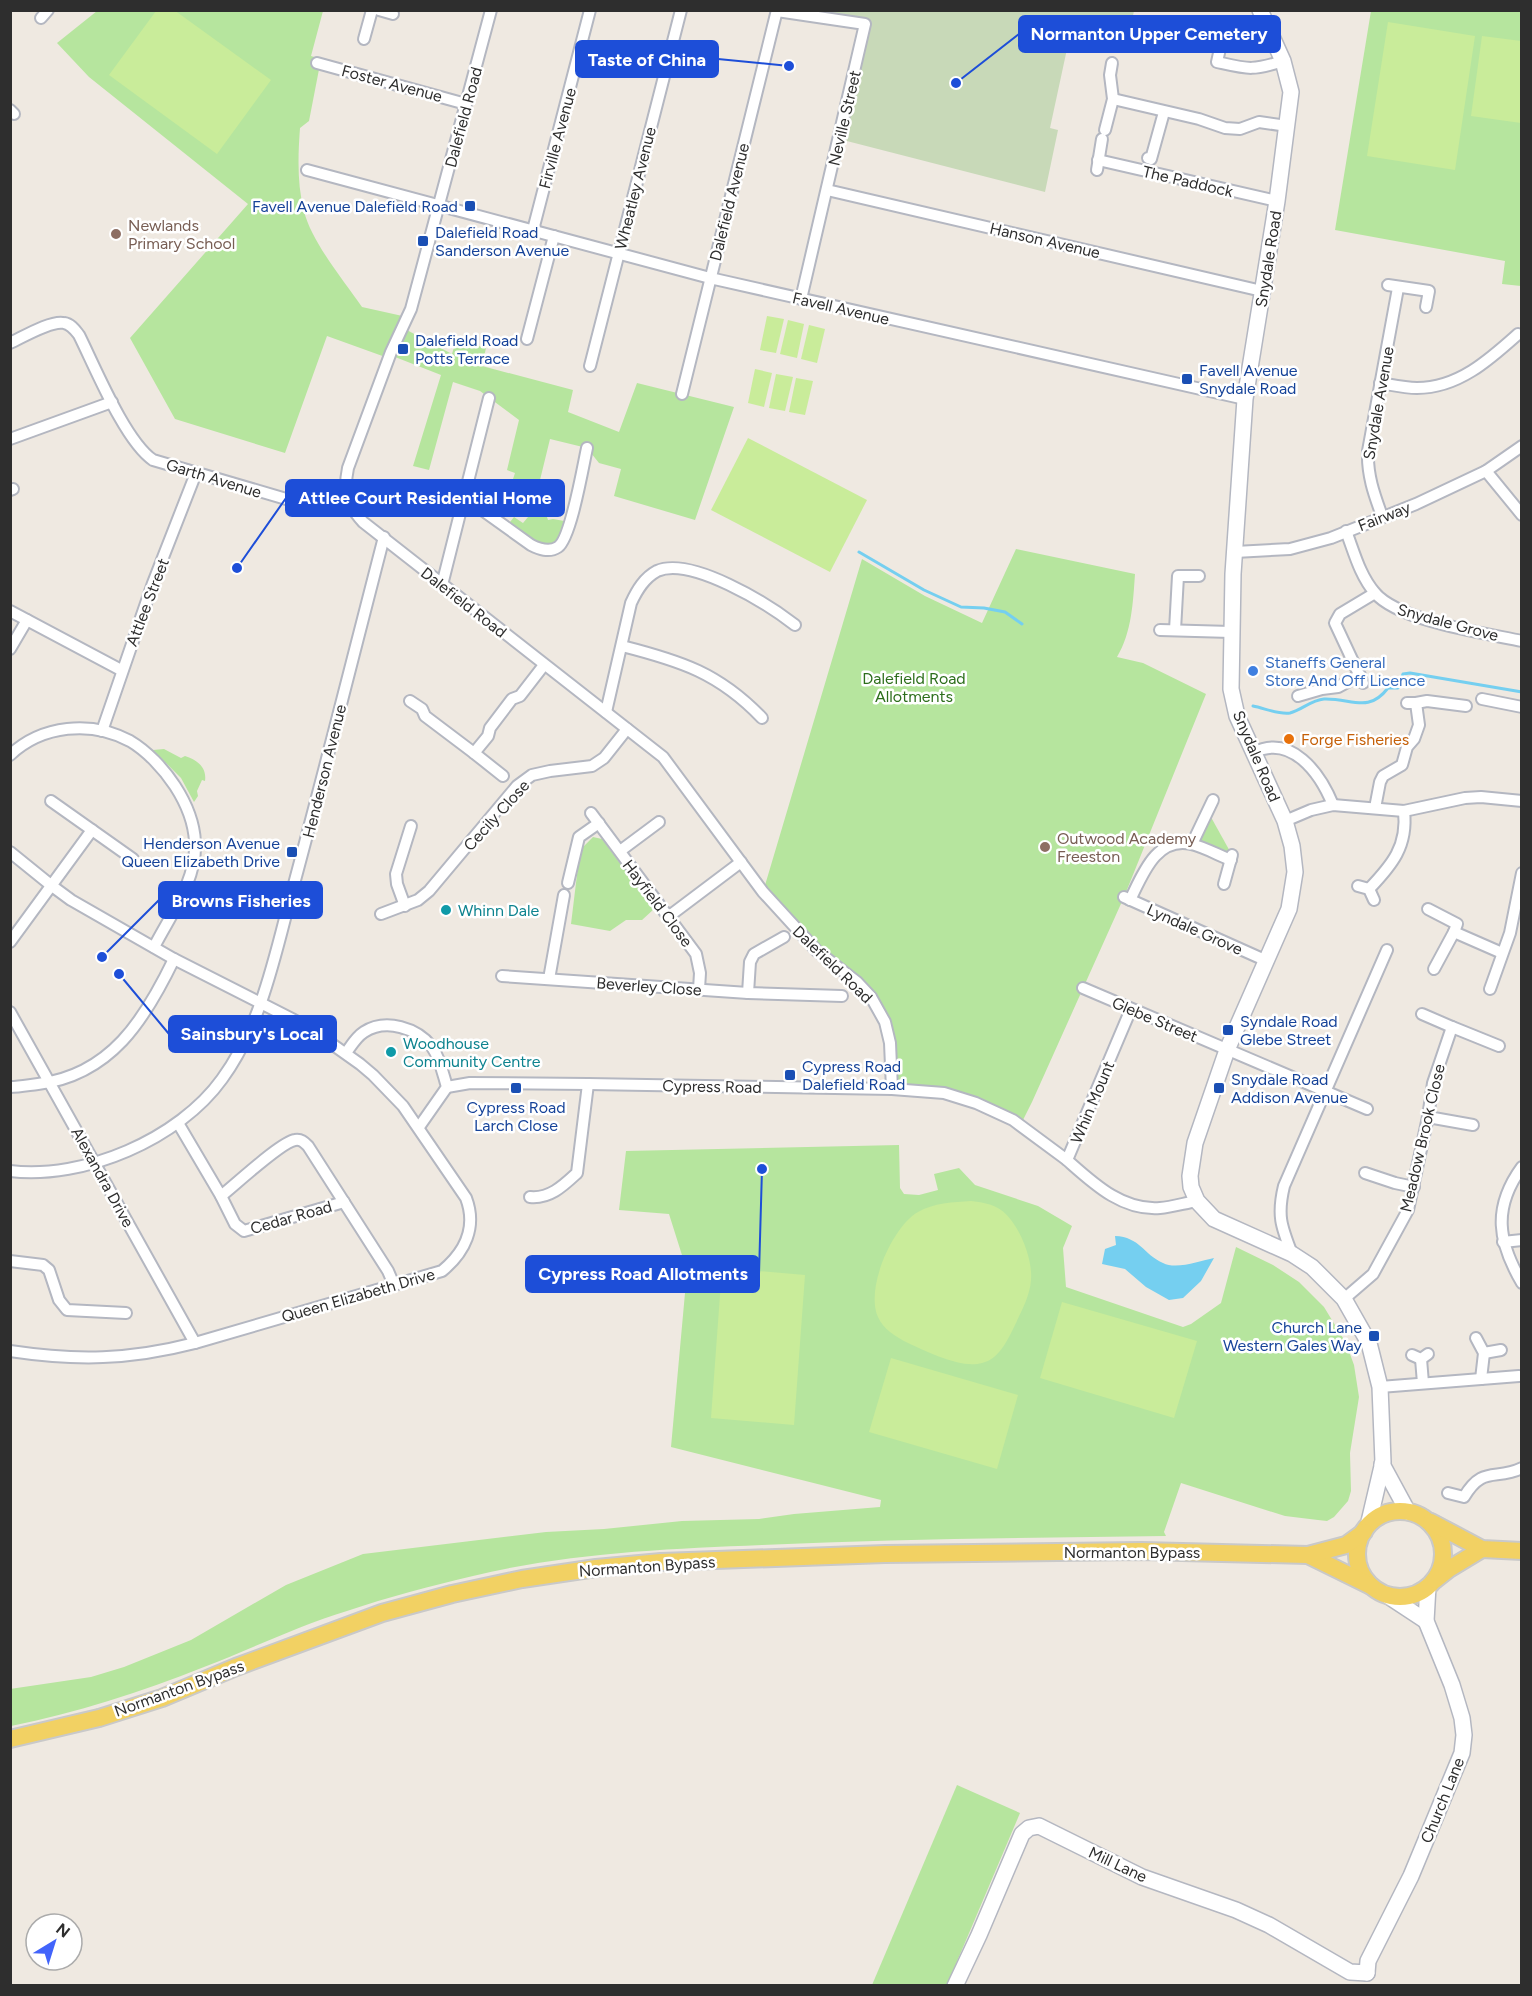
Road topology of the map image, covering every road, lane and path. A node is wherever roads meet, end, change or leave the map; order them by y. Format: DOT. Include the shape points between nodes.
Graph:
graph roads {
  1 [pos="372,10"];
  2 [pos="380,10"];
  3 [pos="491,10"];
  4 [pos="590,10"];
  5 [pos="681,10"];
  6 [pos="1260,10"];
  7 [pos="777,11"];
  8 [pos="393,14"];
  9 [pos="364,39"];
  10 [pos="1221,44"];
  11 [pos="1283,61"];
  12 [pos="317,63"];
  13 [pos="1112,63"];
  14 [pos="1113,99"];
  15 [pos="466,104"];
  16 [pos="1164,112"];
  17 [pos="1287,126"];
  18 [pos="1148,158"];
  19 [pos="307,170"];
  20 [pos="827,190"];
  21 [pos="1277,201"];
  22 [pos="439,205"];
  23 [pos="533,230"];
  24 [pos="555,236"];
  25 [pos="619,254"];
  26 [pos="710,278"];
  27 [pos="1262,291"];
  28 [pos="801,300"];
  29 [pos="1426,307"];
  30 [pos="1517,333"];
  31 [pos="527,339"];
  32 [pos="10,343"];
  33 [pos="590,366"];
  34 [pos="1380,382"];
  35 [pos="682,393"];
  36 [pos="489,398"];
  37 [pos="1245,399"];
  38 [pos="112,402"];
  39 [pos="10,440"];
  40 [pos="1521,446"];
  41 [pos="587,448"];
  42 [pos="1486,471"];
  43 [pos="196,473"];
  44 [pos="464,497"];
  45 [pos="346,498"];
  46 [pos="1521,515"];
  47 [pos="1382,516"];
  48 [pos="1346,531"];
  49 [pos="384,537"];
  50 [pos="1235,552"];
  51 [pos="1199,576"];
  52 [pos="442,585"];
  53 [pos="1375,593"];
  54 [pos="10,611"];
  55 [pos="27,620"];
  56 [pos="795,625"];
  57 [pos="1160,630"];
  58 [pos="1175,630"];
  59 [pos="1231,632"];
  60 [pos="1521,641"];
  61 [pos="622,646"];
  62 [pos="10,649"];
  63 [pos="544,665"];
  64 [pos="121,670"];
  65 [pos="1298,696"];
  66 [pos="1482,699"];
  67 [pos="410,701"];
  68 [pos="1466,706"];
  69 [pos="1521,707"];
  70 [pos="606,712"];
  71 [pos="762,718"];
  72 [pos="627,729"];
  73 [pos="102,731"];
  74 [pos="12,749"];
  75 [pos="474,753"];
  76 [pos="1253,753"];
  77 [pos="503,776"];
  78 [pos="51,801"];
  79 [pos="1521,801"];
  80 [pos="1214,805"];
  81 [pos="1333,805"];
  82 [pos="1376,808"];
  83 [pos="1404,811"];
  84 [pos="591,813"];
  85 [pos="1285,821"];
  86 [pos="599,823"];
  87 [pos="651,824"];
  88 [pos="411,826"];
  89 [pos="92,830"];
  90 [pos="1192,844"];
  91 [pos="620,851"];
  92 [pos="10,852"];
  93 [pos="133,859"];
  94 [pos="741,862"];
  95 [pos="1521,873"];
  96 [pos="568,883"];
  97 [pos="1224,884"];
  98 [pos="52,886"];
  99 [pos="1367,892"];
  100 [pos="564,894"];
  101 [pos="405,906"];
  102 [pos="1428,909"];
  103 [pos="381,914"];
  104 [pos="668,917"];
  105 [pos="1454,932"];
  106 [pos="784,937"];
  107 [pos="10,942"];
  108 [pos="154,947"];
  109 [pos="1387,950"];
  110 [pos="1502,953"];
  111 [pos="174,959"];
  112 [pos="1267,961"];
  113 [pos="1434,969"];
  114 [pos="502,976"];
  115 [pos="549,979"];
  116 [pos="1083,988"];
  117 [pos="1490,988"];
  118 [pos="699,989"];
  119 [pos="748,993"];
  120 [pos="842,996"];
  121 [pos="261,1003"];
  122 [pos="1131,1009"];
  123 [pos="10,1012"];
  124 [pos="1422,1014"];
  125 [pos="1452,1027"];
  126 [pos="1499,1046"];
  127 [pos="1227,1050"];
  128 [pos="346,1053"];
  129 [pos="50,1083"];
  130 [pos="588,1084"];
  131 [pos="10,1087"];
  132 [pos="447,1087"];
  133 [pos="892,1089"];
  134 [pos="1324,1091"];
  135 [pos="1367,1109"];
  136 [pos="1428,1117"];
  137 [pos="178,1124"];
  138 [pos="1473,1125"];
  139 [pos="419,1127"];
  140 [pos="1067,1160"];
  141 [pos="94,1162"];
  142 [pos="1521,1167"];
  143 [pos="10,1171"];
  144 [pos="1365,1173"];
  145 [pos="1414,1186"];
  146 [pos="221,1196"];
  147 [pos="530,1197"];
  148 [pos="1197,1201"];
  149 [pos="344,1202"];
  150 [pos="1521,1240"];
  151 [pos="1503,1242"];
  152 [pos="1292,1254"];
  153 [pos="10,1261"];
  154 [pos="1521,1283"];
  155 [pos="394,1285"];
  156 [pos="1344,1299"];
  157 [pos="126,1313"];
  158 [pos="1476,1338"];
  159 [pos="195,1343"];
  160 [pos="1501,1350"];
  161 [pos="10,1351"];
  162 [pos="1484,1353"];
  163 [pos="1420,1356"];
  164 [pos="1521,1375"];
  165 [pos="1481,1379"];
  166 [pos="1423,1383"];
  167 [pos="1380,1387"];
  168 [pos="1382,1464"];
  169 [pos="1521,1468"];
  170 [pos="1448,1493"];
  171 [pos="1414,1514"];
  172 [pos="1366,1529"];
  173 [pos="1482,1549"];
  174 [pos="1521,1551"];
  175 [pos="1308,1555"];
  176 [pos="1431,1584"];
  177 [pos="1378,1590"];
  178 [pos="1426,1621"];
  179 [pos="10,1739"];
  180 [pos="1367,1973"];
  181 [pos="955,1986"];
  182 [pos="1377,1986"];
  1 -- 9 [label="street"];
  2 -- 8 [label="street"];
  3 -- 15 [label="street, Dalefield Road"];
  4 -- 23 [label="street, Firville Avenue"];
  5 -- 25 [label="street, Wheatley Avenue"];
  6 -- 11 [label="street, Snydale Road"];
  7 -- 20 [label="street, Neville Street" via="865,24"];
  7 -- 26 [label="street, Dalefield Avenue"];
  10 -- 11 [label="street" via="1217,62 1259,69"];
  11 -- 17 [label="street, Snydale Road" via="1291,92"];
  12 -- 15 [label="street, Foster Avenue"];
  13 -- 14 [label="street, The Paddock"];
  14 -- 16 [label="street"];
  14 -- 21 [label="street, The Paddock" via="1097,165"];
  15 -- 22 [label="street, Dalefield Road"];
  16 -- 17 [label="street" via="1233,129 1259,122"];
  16 -- 18 [label="street" via="1151,159"];
  17 -- 21 [label="street, Snydale Road"];
  19 -- 22 [label="street, Favell Avenue"];
  20 -- 27 [label="street, Hanson Avenue"];
  20 -- 28 [label="street, Neville Street"];
  21 -- 27 [label="street, Snydale Road"];
  22 -- 23 [label="street, Favell Avenue"];
  22 -- 45 [label="street, Dalefield Road" via="411,309 348,468"];
  23 -- 24 [label="street, Favell Avenue"];
  24 -- 25 [label="street, Favell Avenue"];
  24 -- 31 [label="street"];
  25 -- 26 [label="street, Favell Avenue"];
  25 -- 33 [label="street, Wheatley Avenue"];
  26 -- 28 [label="street, Favell Avenue"];
  26 -- 35 [label="street, Dalefield Avenue"];
  27 -- 37 [label="street, Snydale Road"];
  28 -- 37 [label="street, Favell Avenue"];
  29 -- 34 [label="street, Snydale Avenue" via="1429,291 1393,286"];
  30 -- 34 [label="street" via="1473,371 1455,380 1417,388"];
  32 -- 38 [label="street, Garth Avenue" via="55,323 72,327"];
  34 -- 47 [label="street, Snydale Avenue" via="1367,468"];
  36 -- 44 [label="street"];
  37 -- 50 [label="street, Snydale Road"];
  38 -- 39 [label="street"];
  38 -- 43 [label="street, Garth Avenue" via="142,453"];
  40 -- 42 [label="street, Fairway"];
  41 -- 44 [label="street" via="567,532 558,547 550,550 531,545"];
  42 -- 46 [label="street"];
  42 -- 47 [label="street, Fairway"];
  43 -- 45 [label="street, Garth Avenue" via="292,501"];
  43 -- 64 [label="street, Attlee Street"];
  44 -- 52 [label="street"];
  45 -- 49 [label="street, Dalefield Road" via="363,522"];
  47 -- 48 [label="street, Fairway"];
  48 -- 50 [label="street, Fairway" via="1290,549"];
  48 -- 53 [label="street, Snydale Grove"];
  49 -- 52 [label="street, Dalefield Road"];
  49 -- 121 [label="street, Henderson Avenue"];
  50 -- 59 [label="street, Snydale Road"];
  51 -- 58 [label="street" via="1178,576"];
  52 -- 63 [label="street, Dalefield Road"];
  53 -- 60 [label="street, Snydale Grove" via="1393,608 1417,617"];
  53 -- 65 [label="street" via="1340,614 1335,623 1361,679"];
  54 -- 55 [label="street"];
  55 -- 62 [label="street"];
  55 -- 64 [label="street"];
  56 -- 61 [label="street" via="745,592 676,568 658,571 637,589"];
  57 -- 58 [label="street"];
  58 -- 59 [label="street"];
  59 -- 76 [label="street, Snydale Road" via="1231,689 1237,716"];
  61 -- 70 [label="street"];
  61 -- 71 [label="street" via="668,658 713,677"];
  63 -- 70 [label="street, Dalefield Road"];
  63 -- 75 [label="street" via="520,696 512,699"];
  64 -- 73 [label="street, Attlee Street"];
  66 -- 69 [label="street"];
  67 -- 75 [label="street"];
  68 -- 82 [label="street" via="1412,703 1419,725 1401,765 1383,776"];
  70 -- 72 [label="street, Dalefield Road"];
  72 -- 94 [label="street, Dalefield Road" via="663,757"];
  72 -- 101 [label="street, Cecily Close" via="604,758 592,766 532,775 517,786 429,891"];
  73 -- 74 [label="street" via="56,730"];
  73 -- 108 [label="street" via="131,742 157,764 191,817 195,843 190,876"];
  75 -- 77 [label="street"];
  76 -- 81 [label="street" via="1265,747 1291,751 1325,785"];
  76 -- 85 [label="street, Snydale Road"];
  78 -- 89 [label="street"];
  79 -- 83 [label="street" via="1473,797"];
  80 -- 90 [label="street"];
  81 -- 82 [label="street"];
  81 -- 85 [label="street"];
  82 -- 83 [label="street"];
  83 -- 99 [label="street" via="1405,833 1398,852"];
  84 -- 86 [label="street, Hayfield Close"];
  85 -- 112 [label="street, Snydale Road" via="1295,872 1293,892"];
  86 -- 91 [label="street, Hayfield Close"];
  86 -- 96 [label="street" via="579,837"];
  87 -- 91 [label="street"];
  88 -- 101 [label="street" via="396,874"];
  89 -- 93 [label="street"];
  89 -- 98 [label="street"];
  90 -- 97 [label="street" via="1231,858"];
  90 -- 112 [label="street, Lyndale Grove" via="1174,846 1150,860 1127,898"];
  91 -- 104 [label="street, Hayfield Close"];
  92 -- 98 [label="street, Queen Elizabeth Drive"];
  94 -- 104 [label="street"];
  94 -- 133 [label="street, Dalefield Road" via="804,938 872,997 890,1043"];
  95 -- 110 [label="street" via="1510,933"];
  98 -- 107 [label="street"];
  98 -- 108 [label="street, Queen Elizabeth Drive"];
  100 -- 115 [label="street"];
  101 -- 103 [label="street, Cecily Close"];
  102 -- 105 [label="street" via="1457,924"];
  104 -- 118 [label="street, Hayfield Close" via="696,954"];
  105 -- 110 [label="street"];
  105 -- 113 [label="street"];
  106 -- 119 [label="street" via="754,954"];
  108 -- 111 [label="street, Queen Elizabeth Drive"];
  109 -- 134 [label="street"];
  110 -- 117 [label="street"];
  111 -- 121 [label="street, Queen Elizabeth Drive"];
  111 -- 129 [label="street" via="149,1007 122,1043 79,1074"];
  112 -- 127 [label="street, Snydale Road"];
  114 -- 115 [label="street, Beverley Close"];
  115 -- 118 [label="street, Beverley Close"];
  116 -- 122 [label="street, Glebe Street"];
  118 -- 119 [label="street, Beverley Close"];
  119 -- 120 [label="street, Beverley Close"];
  121 -- 128 [label="street, Queen Elizabeth Drive"];
  121 -- 137 [label="street, Henderson Avenue" via="222,1080"];
  122 -- 127 [label="street, Glebe Street"];
  122 -- 140 [label="street, Whin Mount"];
  123 -- 129 [label="street, Alexandra Drive"];
  124 -- 125 [label="street"];
  125 -- 126 [label="street"];
  125 -- 136 [label="street, Meadow Brook Close" via="1434,1076"];
  127 -- 134 [label="street, Glebe Street"];
  127 -- 148 [label="street, Snydale Road" via="1192,1155 1191,1187"];
  128 -- 132 [label="street" via="355,1040 378,1026 409,1029 433,1048"];
  128 -- 139 [label="street, Queen Elizabeth Drive" via="385,1087"];
  129 -- 131 [label="street"];
  129 -- 141 [label="street, Alexandra Drive"];
  130 -- 132 [label="street, Cypress Road" via="470,1083"];
  130 -- 133 [label="street, Cypress Road"];
  130 -- 147 [label="street" via="577,1173 553,1193"];
  132 -- 139 [label="street"];
  133 -- 140 [label="street, Cypress Road" via="944,1094 976,1102 1021,1124"];
  134 -- 135 [label="street, Glebe Street"];
  134 -- 152 [label="street" via="1279,1207"];
  136 -- 138 [label="street"];
  136 -- 145 [label="street, Meadow Brook Close"];
  137 -- 141 [label="street, Henderson Avenue" via="123,1154"];
  137 -- 146 [label="street, Cedar Road"];
  139 -- 155 [label="street, Queen Elizabeth Drive" via="466,1198 470,1208 469,1233 460,1252 442,1271"];
  140 -- 148 [label="street, Whin Mount" via="1114,1198 1129,1204 1159,1208"];
  141 -- 143 [label="street, Henderson Avenue" via="50,1170"];
  141 -- 159 [label="street, Alexandra Drive"];
  142 -- 151 [label="street" via="1505,1199"];
  144 -- 145 [label="street"];
  145 -- 156 [label="street, Meadow Brook Close" via="1404,1221 1373,1274"];
  146 -- 149 [label="street, Cedar Road" via="235,1224 244,1232"];
  146 -- 149 [label="street, Cedar Road" via="296,1140 308,1146"];
  148 -- 152 [label="street" via="1214,1219"];
  149 -- 155 [label="street, Cedar Road"];
  150 -- 151 [label="street"];
  151 -- 154 [label="street"];
  152 -- 156 [label="street" via="1312,1267"];
  153 -- 157 [label="street" via="43,1265 49,1270 59,1300 67,1310"];
  155 -- 159 [label="street, Queen Elizabeth Drive"];
  156 -- 167 [label="street" via="1370,1343"];
  158 -- 162 [label="street"];
  159 -- 161 [label="street, Queen Elizabeth Drive" via="127,1357 83,1359"];
  160 -- 162 [label="street"];
  162 -- 165 [label="street"];
  163 -- 166 [label="street"];
  164 -- 165 [label="street"];
  165 -- 166 [label="street"];
  166 -- 167 [label="street"];
  167 -- 168 [label="street"];
  168 -- 171 [label="street"];
  168 -- 172 [label="street"];
  169 -- 170 [label="street" via="1481,1477 1464,1497"];
  171 -- 172 [label="main road" via="1386,1514"];
  171 -- 173 [label="main road"];
  171 -- 176 [label="main road" via="1435,1528 1443,1550 1439,1573"];
  172 -- 175 [label="main road, Normanton Bypass" via="1346,1545"];
  172 -- 177 [label="main road" via="1358,1558 1366,1579"];
  173 -- 174 [label="main road"];
  173 -- 176 [label="main road"];
  175 -- 177 [label="main road, Normanton Bypass"];
  175 -- 179 [label="main road, Normanton Bypass" via="1152,1551 885,1554 596,1568 522,1579 382,1614 162,1698"];
  176 -- 177 [label="main road" via="1411,1596 1397,1597"];
  176 -- 178 [label="street, Church Lane"];
  177 -- 178 [label="street"];
  178 -- 180 [label="street, Church Lane" via="1458,1707 1464,1735 1462,1753 1411,1876 1368,1961"];
  180 -- 181 [label="street, Mill Lane" via="1350,1972 1269,1925 1142,1877 1039,1826 1022,1834"];
  180 -- 182 [label="street"];
}
